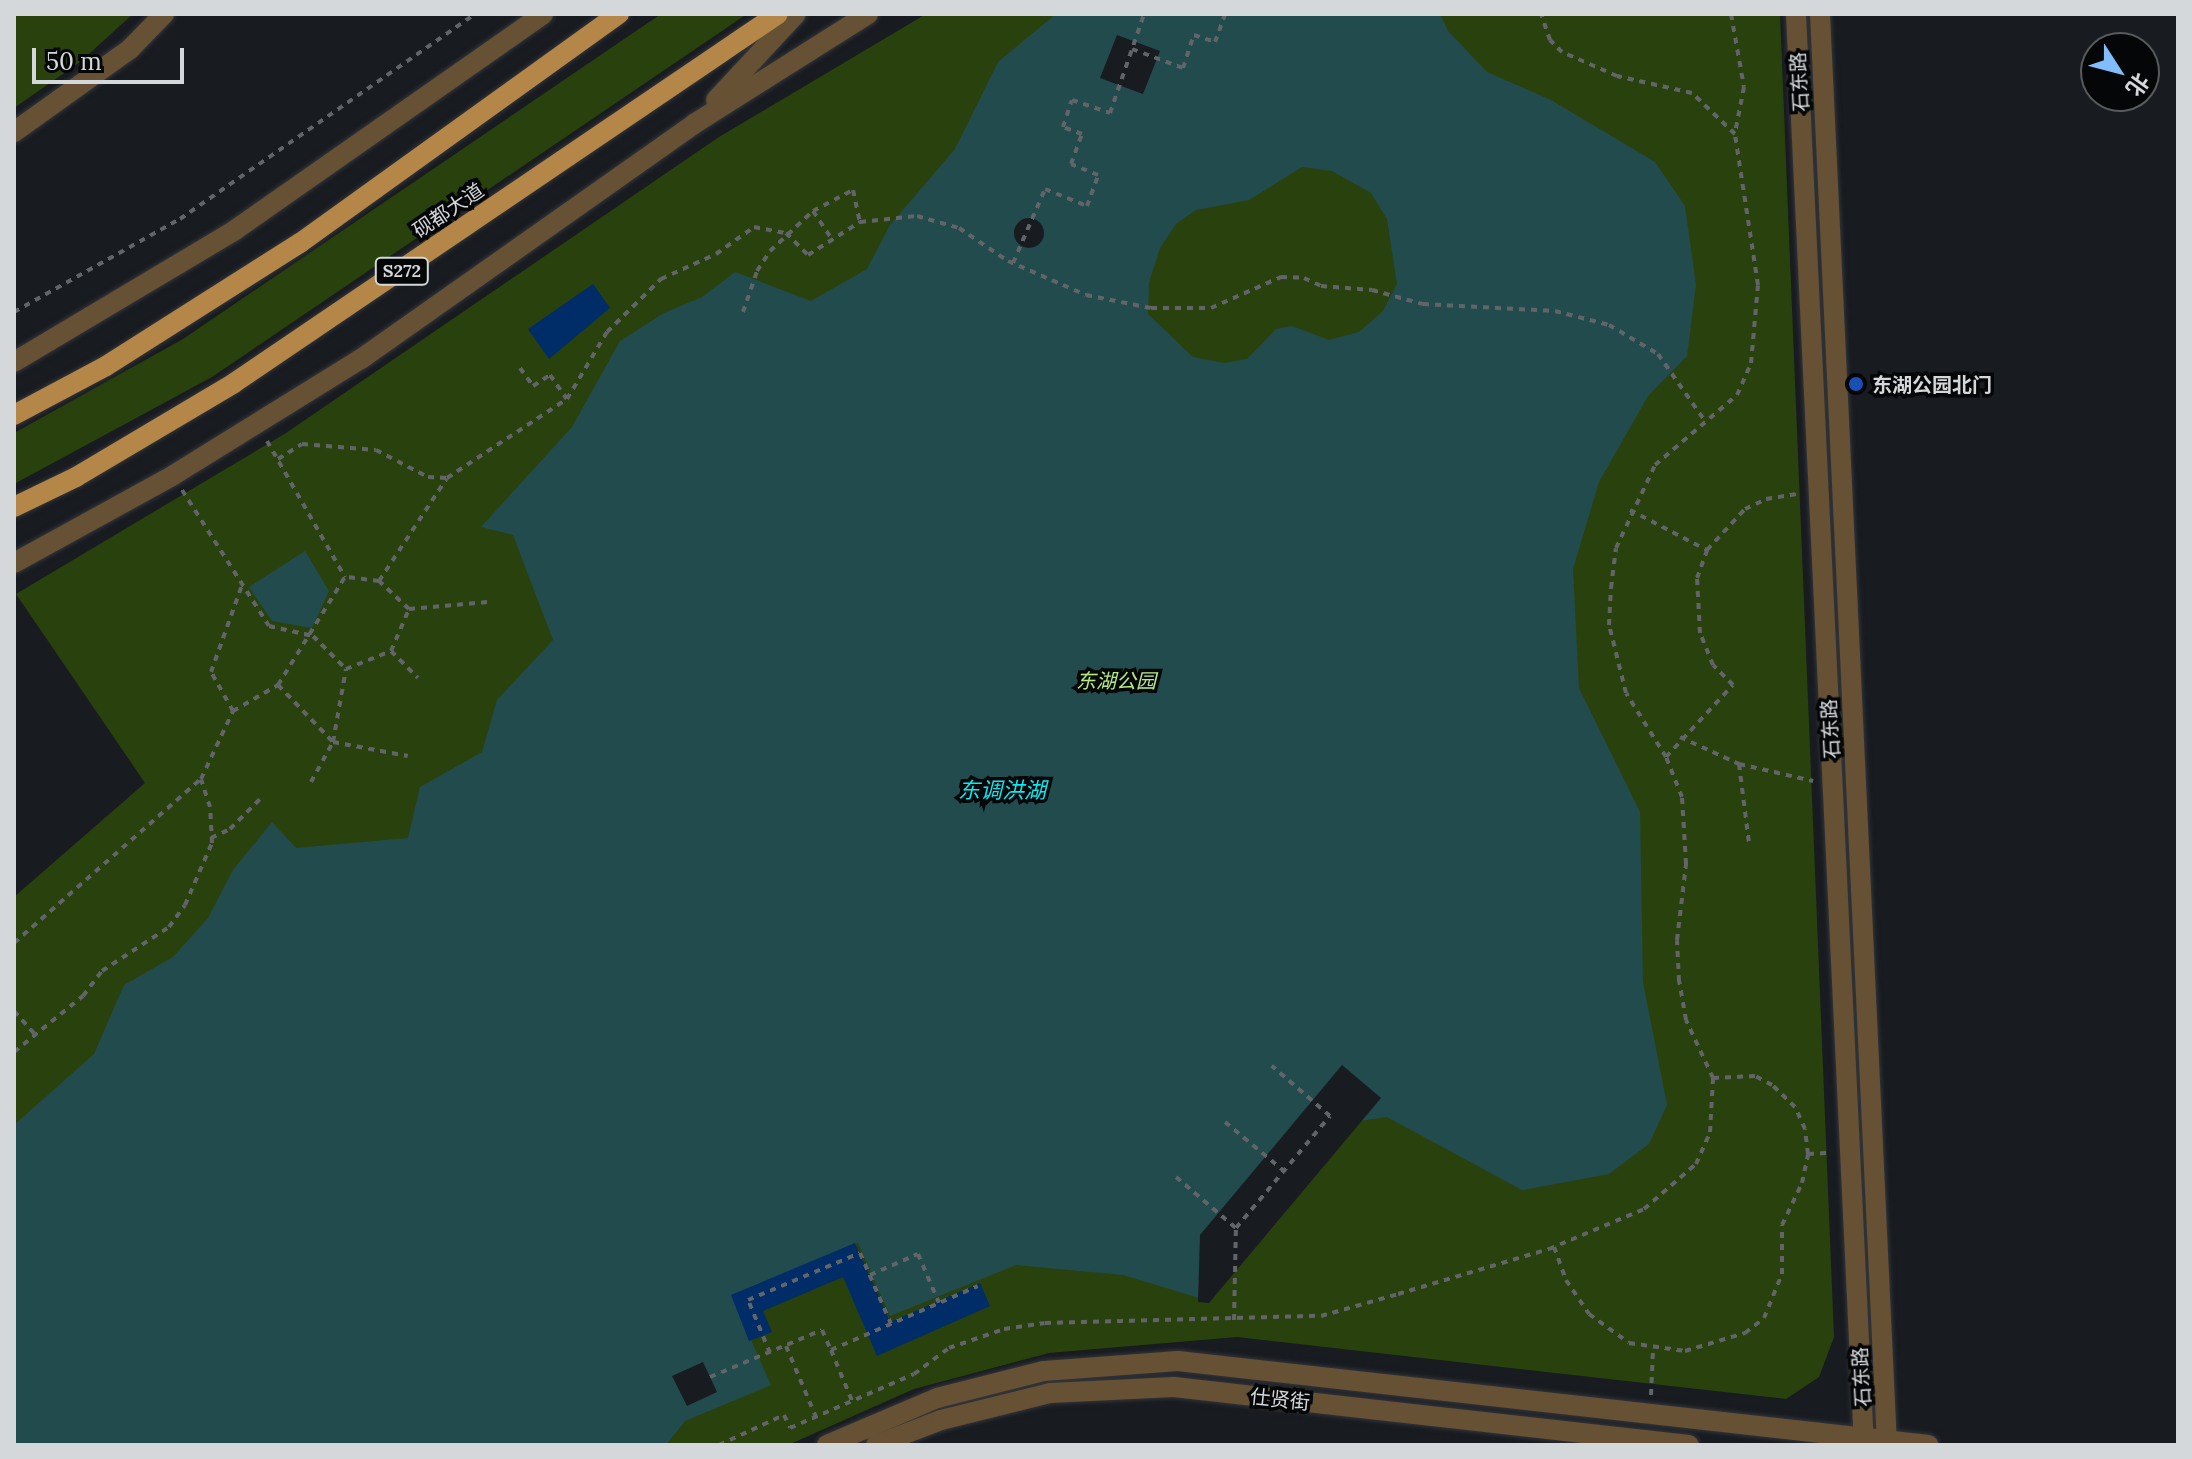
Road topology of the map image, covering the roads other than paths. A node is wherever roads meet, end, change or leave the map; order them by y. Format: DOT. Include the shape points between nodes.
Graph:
graph roads {
  1 [pos="164,14"];
  2 [pos="543,14"];
  3 [pos="619,14"];
  4 [pos="778,14"];
  5 [pos="796,14"];
  6 [pos="868,14"];
  7 [pos="1796,14"];
  8 [pos="1820,14"];
  9 [pos="694,124"];
  10 [pos="14,132"];
  11 [pos="14,362"];
  12 [pos="14,415"];
  13 [pos="14,507"];
  14 [pos="14,563"];
  15 [pos="1864,1442"];
  16 [pos="1887,1442"];
  17 [pos="827,1445"];
  18 [pos="876,1445"];
  19 [pos="1689,1445"];
  20 [pos="1928,1445"];
  1 -- 10 [label="street" via="130,49"];
  2 -- 11 [label="street" via="235,230"];
  3 -- 12 [label="main road" via="300,243 106,366"];
  4 -- 13 [label="main road, 砚都大道 / S272" via="234,383 76,477"];
  5 -- 9 [label="street"];
  6 -- 9 [label="street"];
  7 -- 15 [label="street, 石东路"];
  8 -- 16 [label="street, 石东路"];
  9 -- 14 [label="street" via="452,296 257,425"];
  15 -- 16 [label="street"];
  15 -- 17 [label="street" via="1178,1361 1044,1371 937,1398"];
  16 -- 20 [label="street"];
  18 -- 19 [label="street, 仕贤街" via="941,1420 1050,1393 1174,1387"];
}
